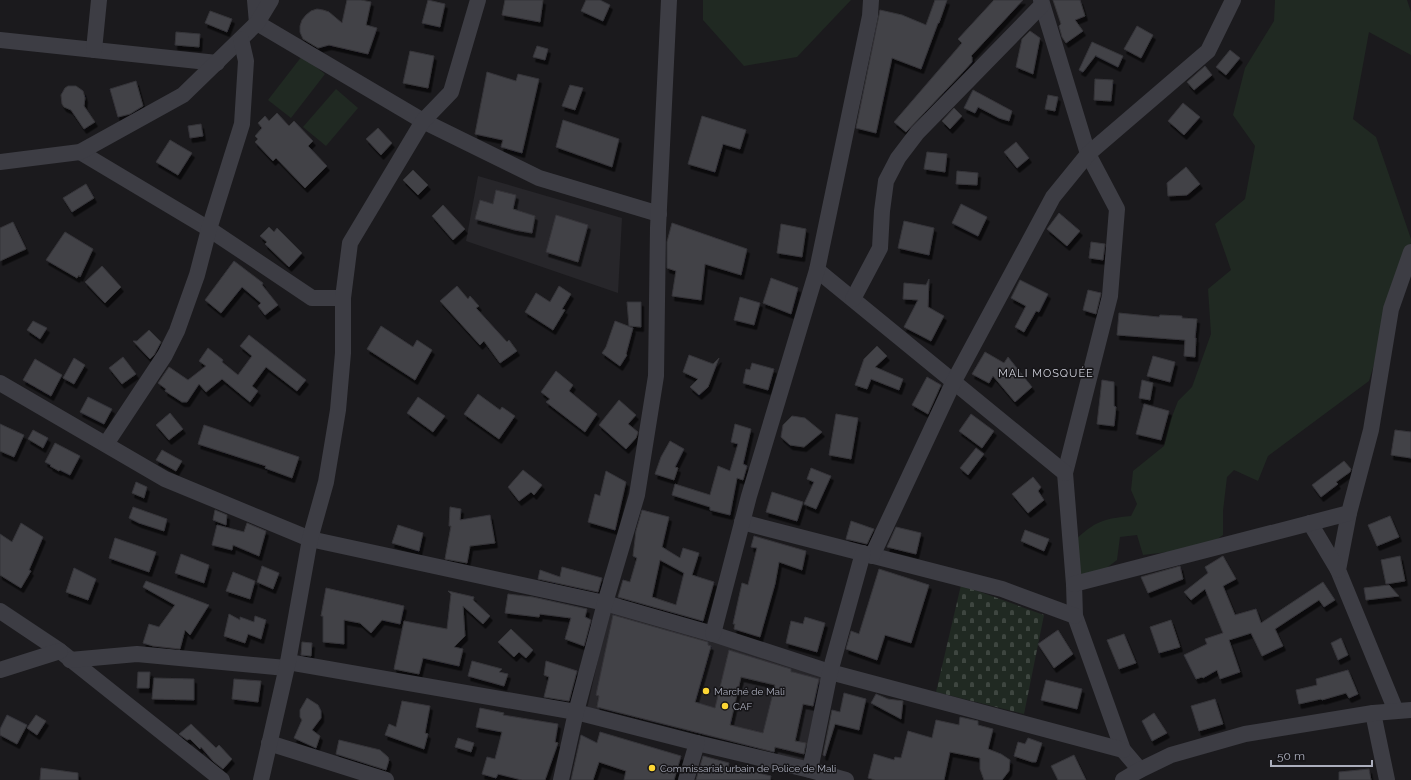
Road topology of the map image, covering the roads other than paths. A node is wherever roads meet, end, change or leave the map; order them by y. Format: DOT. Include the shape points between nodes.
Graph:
graph roads {
  1 [pos="99,0"];
  2 [pos="255,0"];
  3 [pos="271,0"];
  4 [pos="478,0"];
  5 [pos="669,0"];
  6 [pos="871,0"];
  7 [pos="1233,0"];
  8 [pos="1042,3"];
  9 [pos="257,23"];
  10 [pos="241,39"];
  11 [pos="0,40"];
  12 [pos="94,50"];
  13 [pos="217,63"];
  14 [pos="423,120"];
  15 [pos="80,152"];
  16 [pos="1088,154"];
  17 [pos="0,162"];
  18 [pos="659,214"];
  19 [pos="209,229"];
  20 [pos="1411,252"];
  21 [pos="817,270"];
  22 [pos="343,298"];
  23 [pos="853,299"];
  24 [pos="954,381"];
  25 [pos="0,383"];
  26 [pos="106,444"];
  27 [pos="1065,473"];
  28 [pos="1349,513"];
  29 [pos="742,522"];
  30 [pos="1310,523"];
  31 [pos="310,539"];
  32 [pos="867,555"];
  33 [pos="1338,570"];
  34 [pos="1074,584"];
  35 [pos="605,603"];
  36 [pos="0,611"];
  37 [pos="1075,616"];
  38 [pos="713,634"];
  39 [pos="65,655"];
  40 [pos="287,665"];
  41 [pos="0,670"];
  42 [pos="830,672"];
  43 [pos="1403,710"];
  44 [pos="576,712"];
  45 [pos="1373,713"];
  46 [pos="269,743"];
  47 [pos="697,744"];
  48 [pos="1123,750"];
  49 [pos="810,770"];
  50 [pos="1140,770"];
  51 [pos="222,780"];
  52 [pos="261,780"];
  53 [pos="386,780"];
  54 [pos="561,780"];
  55 [pos="686,780"];
  56 [pos="846,780"];
  57 [pos="1123,780"];
  58 [pos="1387,780"];
  1 -- 12 [label="street"];
  2 -- 9 [label="street"];
  3 -- 9 [label="street"];
  4 -- 14 [label="street" via="450,92"];
  5 -- 18 [label="street"];
  6 -- 21 [label="street" via="870,16"];
  7 -- 16 [label="street" via="1208,51"];
  8 -- 16 [label="street"];
  8 -- 23 [label="street" via="917,133 898,158 886,181 880,248"];
  9 -- 10 [label="street"];
  9 -- 14 [label="street"];
  10 -- 13 [label="street"];
  10 -- 19 [label="street" via="246,61 242,124"];
  11 -- 12 [label="street"];
  12 -- 13 [label="street"];
  13 -- 15 [label="street" via="183,95"];
  14 -- 18 [label="street" via="539,178"];
  14 -- 22 [label="street" via="350,243"];
  15 -- 17 [label="street"];
  15 -- 19 [label="street"];
  16 -- 24 [label="street" via="1053,197"];
  16 -- 27 [label="street" via="1117,209 1110,296"];
  18 -- 35 [label="street" via="656,376 637,495"];
  19 -- 22 [label="street" via="312,298"];
  19 -- 26 [label="street" via="197,275 177,331 165,355"];
  20 -- 28 [label="street" via="1391,309 1372,430"];
  21 -- 23 [label="street"];
  21 -- 29 [label="street"];
  22 -- 31 [label="street" via="343,353 338,410 326,482"];
  23 -- 24 [label="street"];
  24 -- 27 [label="street"];
  24 -- 32 [label="street"];
  25 -- 26 [label="street"];
  26 -- 31 [label="street" via="165,479"];
  27 -- 34 [label="street"];
  28 -- 30 [label="street"];
  28 -- 33 [label="street"];
  29 -- 32 [label="street"];
  29 -- 38 [label="street"];
  30 -- 33 [label="street"];
  30 -- 34 [label="street"];
  31 -- 35 [label="street"];
  31 -- 40 [label="street"];
  32 -- 37 [label="street" via="1002,589"];
  32 -- 42 [label="street"];
  33 -- 43 [label="street"];
  34 -- 37 [label="street"];
  35 -- 38 [label="street"];
  35 -- 44 [label="street"];
  36 -- 39 [label="street"];
  37 -- 48 [label="street"];
  38 -- 42 [label="street"];
  39 -- 40 [label="street" via="137,654"];
  39 -- 41 [label="street"];
  39 -- 51 [label="street"];
  40 -- 44 [label="street"];
  40 -- 46 [label="street"];
  42 -- 48 [label="street"];
  42 -- 49 [label="street"];
  43 -- 45 [label="street"];
  44 -- 47 [label="street"];
  44 -- 54 [label="street"];
  45 -- 50 [label="street" via="1245,734 1171,756"];
  45 -- 58 [label="street"];
  46 -- 52 [label="street"];
  46 -- 53 [label="street"];
  47 -- 49 [label="street"];
  47 -- 55 [label="street"];
  48 -- 50 [label="street"];
  49 -- 56 [label="street"];
  50 -- 57 [label="street"];
}
